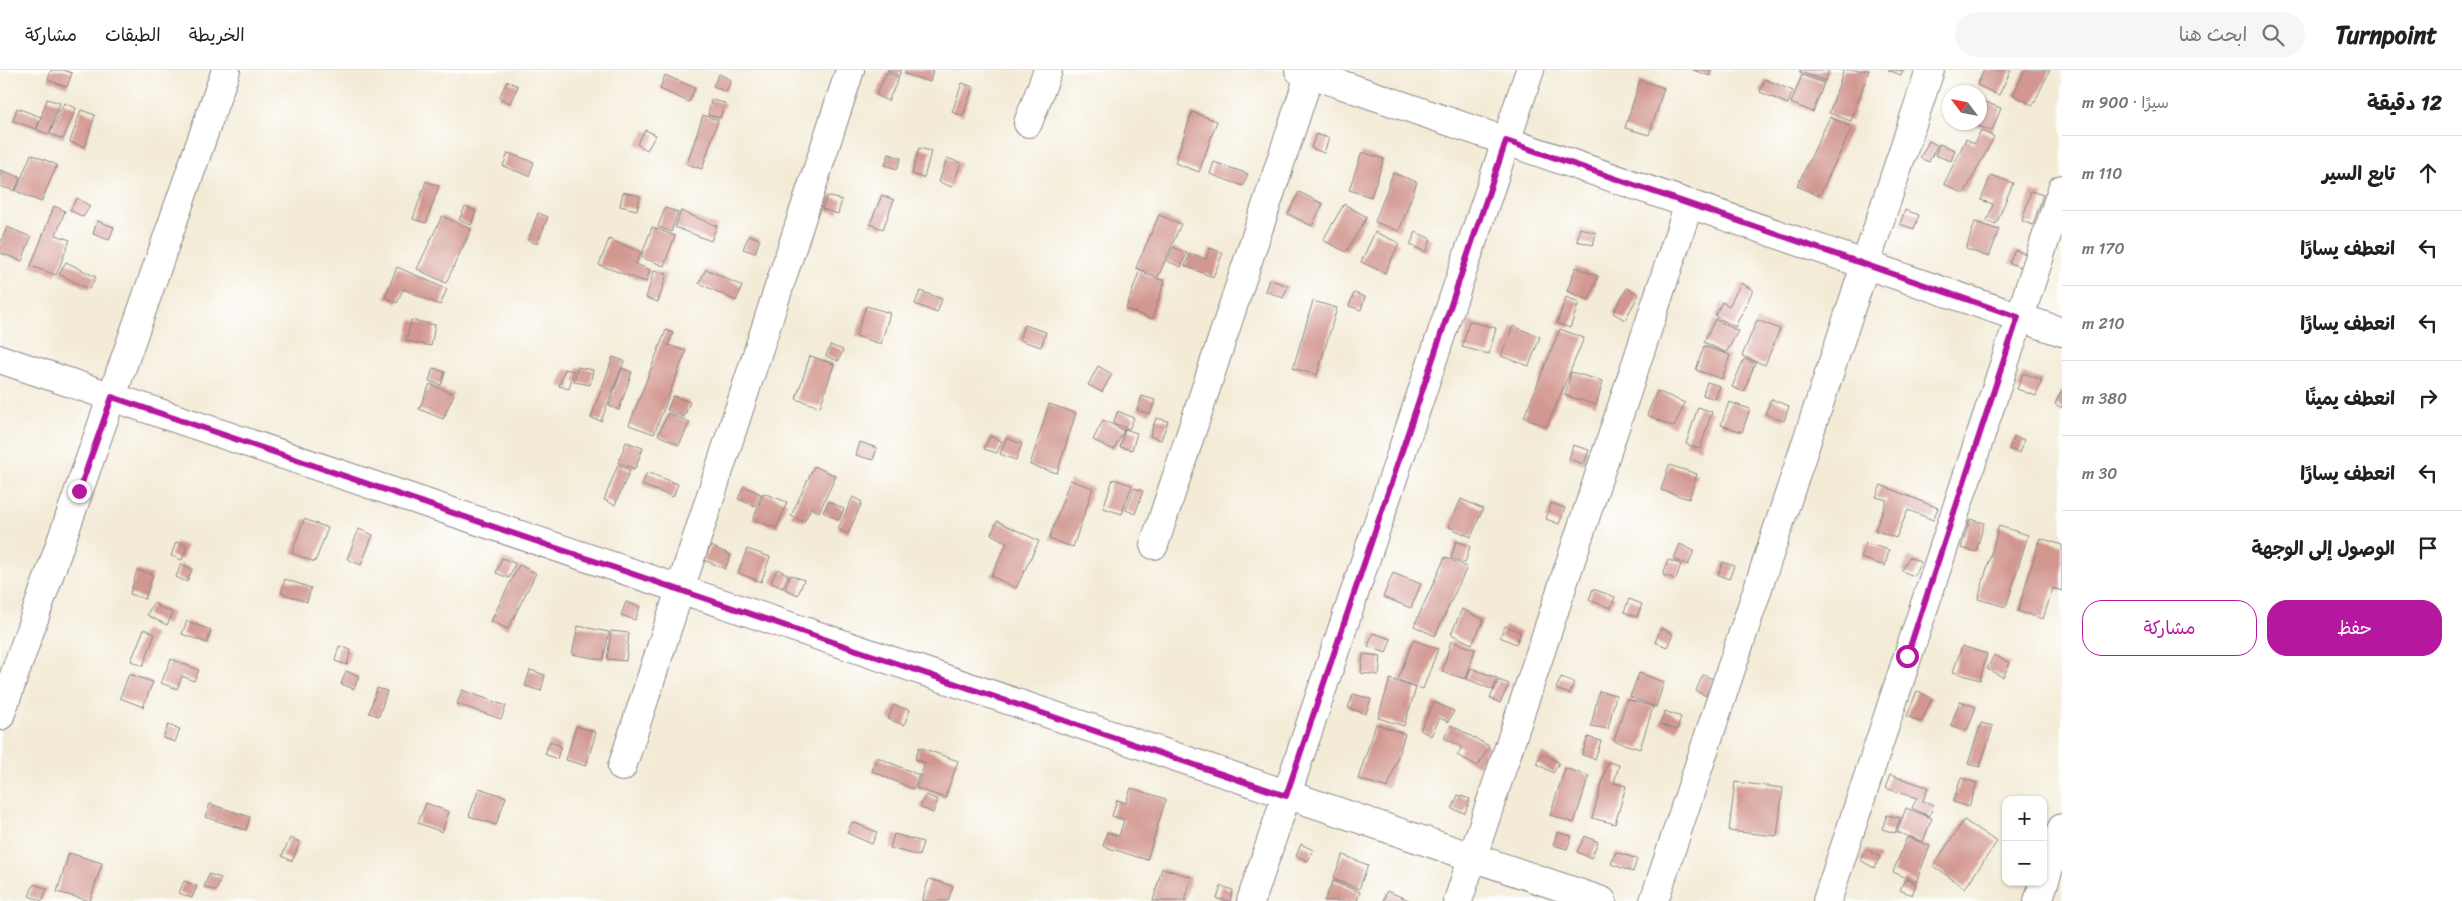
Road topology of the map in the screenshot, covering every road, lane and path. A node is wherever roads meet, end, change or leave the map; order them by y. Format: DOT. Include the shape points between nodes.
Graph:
graph roads {
  1 [pos="226,70"];
  2 [pos="850,70"];
  3 [pos="1048,70"];
  4 [pos="1530,70"];
  5 [pos="1930,70"];
  6 [pos="1307,71"];
  7 [pos="1028,123"];
  8 [pos="1506,141"];
  9 [pos="2062,189"];
  10 [pos="1689,204"];
  11 [pos="1865,265"];
  12 [pos="2018,317"];
  13 [pos="2062,332"];
  14 [pos="0,360"];
  15 [pos="112,397"];
  16 [pos="1154,545"];
  17 [pos="680,590"];
  18 [pos="0,716"];
  19 [pos="622,768"];
  20 [pos="1286,796"];
  21 [pos="2062,828"];
  22 [pos="1472,858"];
  23 [pos="1251,901"];
  24 [pos="1458,901"];
  25 [pos="1602,901"];
  26 [pos="1654,901"];
  27 [pos="1827,901"];
  28 [pos="2038,901"];
  1 -- 15 [label="street"];
  2 -- 17 [label="street"];
  3 -- 7 [label="street"];
  4 -- 8 [label="street"];
  5 -- 11 [label="street"];
  6 -- 8 [label="street"];
  6 -- 16 [label="street"];
  8 -- 10 [label="street"];
  8 -- 20 [label="street"];
  9 -- 12 [label="street"];
  10 -- 11 [label="street"];
  10 -- 22 [label="street"];
  11 -- 12 [label="street"];
  11 -- 26 [label="street"];
  12 -- 13 [label="street"];
  12 -- 27 [label="street"];
  14 -- 15 [label="street"];
  15 -- 17 [label="street"];
  15 -- 18 [label="street"];
  17 -- 19 [label="street"];
  17 -- 20 [label="street"];
  20 -- 22 [label="street"];
  20 -- 23 [label="street"];
  21 -- 28 [label="street"];
  22 -- 24 [label="street"];
  22 -- 25 [label="street"];
}
